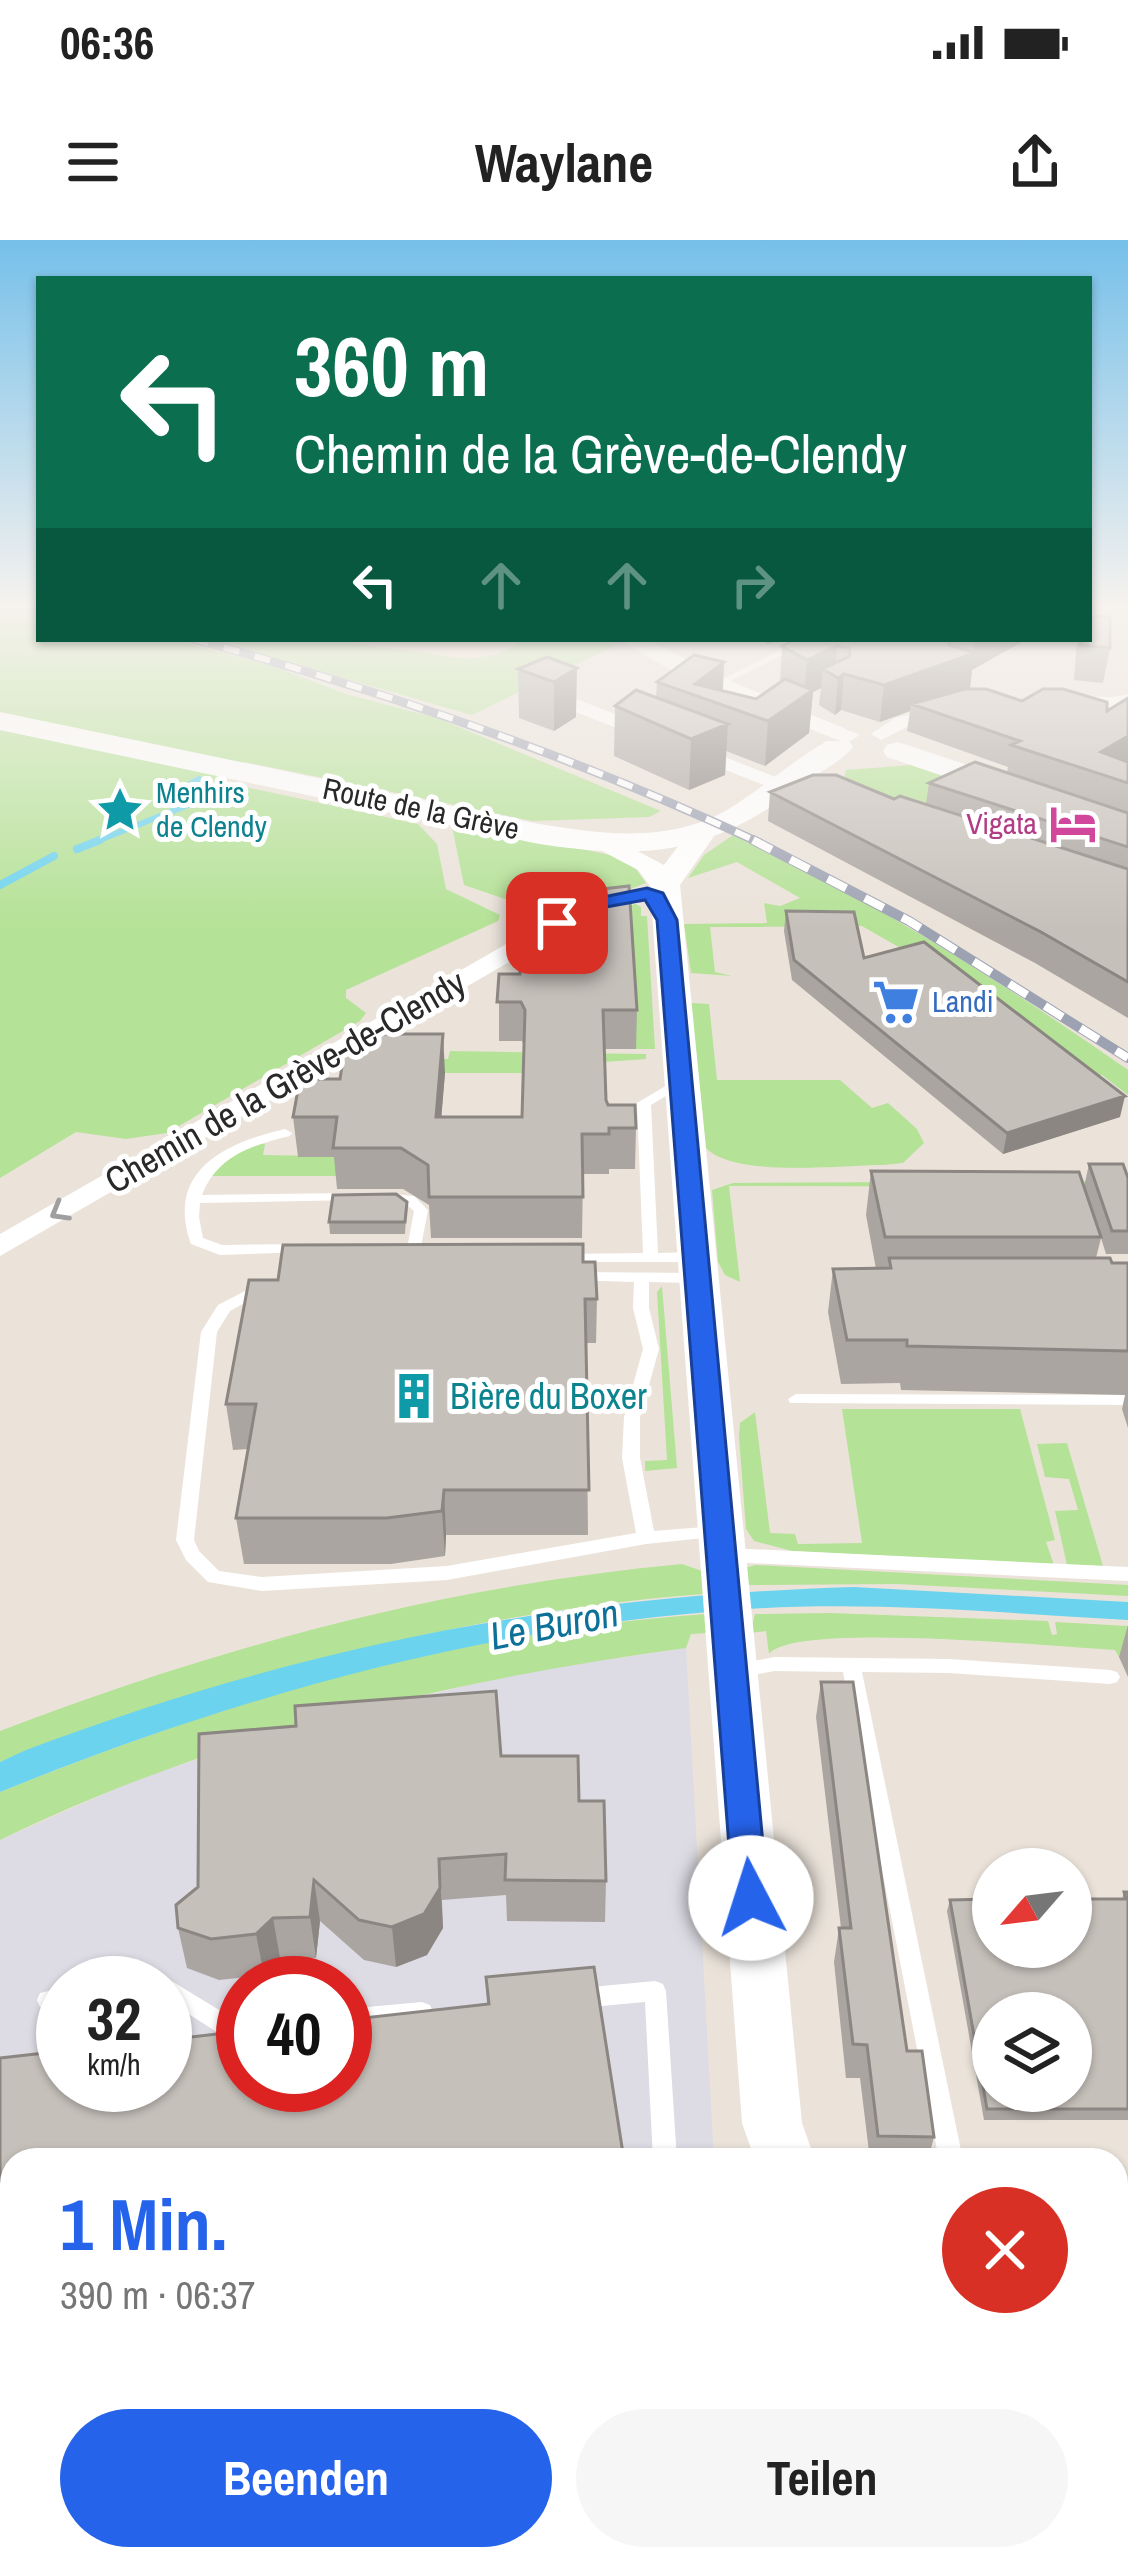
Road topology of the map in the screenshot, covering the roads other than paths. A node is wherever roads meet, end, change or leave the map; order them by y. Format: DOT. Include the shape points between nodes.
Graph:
graph roads {
  1 [pos="620,712"];
  2 [pos="798,712"];
  3 [pos="951,712"];
  4 [pos="0,721"];
  5 [pos="836,763"];
  6 [pos="1128,829"];
  7 [pos="703,832"];
  8 [pos="599,842"];
  9 [pos="657,893"];
  10 [pos="679,1082"];
  11 [pos="284,1133"];
  12 [pos="196,1199"];
  13 [pos="0,1247"];
  14 [pos="328,1249"];
  15 [pos="393,1249"];
  16 [pos="415,1249"];
  17 [pos="435,1250"];
  18 [pos="651,1258"];
  19 [pos="555,1259"];
  20 [pos="695,1268"];
  21 [pos="563,1277"];
  22 [pos="642,1277"];
  23 [pos="285,1280"];
  24 [pos="796,1399"];
  25 [pos="1128,1400"];
  26 [pos="646,1538"];
  27 [pos="721,1552"];
  28 [pos="1128,1574"];
  29 [pos="728,1652"];
  30 [pos="852,1668"];
  31 [pos="1110,1677"];
  32 [pos="560,2000"];
  33 [pos="440,2010"];
  34 [pos="372,2016"];
  35 [pos="664,2148"];
  36 [pos="774,2148"];
  37 [pos="949,2148"];
  1 -- 5 [label="street"];
  2 -- 5 [label="street"];
  3 -- 5 [label="street" via="918,717"];
  4 -- 8 [label="main road, Route de la Grève"];
  5 -- 6 [label="main road"];
  5 -- 7 [label="main road"];
  7 -- 8 [label="main road, Route de la Grève"];
  7 -- 9 [label="street"];
  8 -- 9 [label="street"];
  9 -- 10 [label="street"];
  9 -- 13 [label="street, Chemin de la Grève-de-Clendy, one-way" via="581,911"];
  10 -- 18 [label="lane" via="644,1102"];
  10 -- 20 [label="street" via="696,1172"];
  11 -- 12 [label="lane" via="214,1158"];
  12 -- 14 [label="lane" via="193,1229 207,1247"];
  12 -- 16 [label="lane" via="400,1197 422,1210"];
  15 -- 16 [label="lane"];
  16 -- 17 [label="lane"];
  18 -- 19 [label="lane"];
  18 -- 20 [label="lane"];
  20 -- 22 [label="lane"];
  20 -- 27 [label="street"];
  21 -- 22 [label="lane"];
  22 -- 26 [label="lane" via="651,1349 632,1417 632,1458"];
  23 -- 26 [label="lane" via="238,1297 209,1332 185,1540 214,1577 363,1581"];
  24 -- 25 [label="lane"];
  26 -- 27 [label="lane"];
  27 -- 28 [label="lane"];
  27 -- 29 [label="street"];
  29 -- 30 [label="lane" via="774,1664"];
  29 -- 36 [label="street"];
  30 -- 31 [label="lane"];
  30 -- 37 [label="lane"];
  32 -- 35 [label="lane" via="655,1991"];
  33 -- 34 [label="lane"];
}
